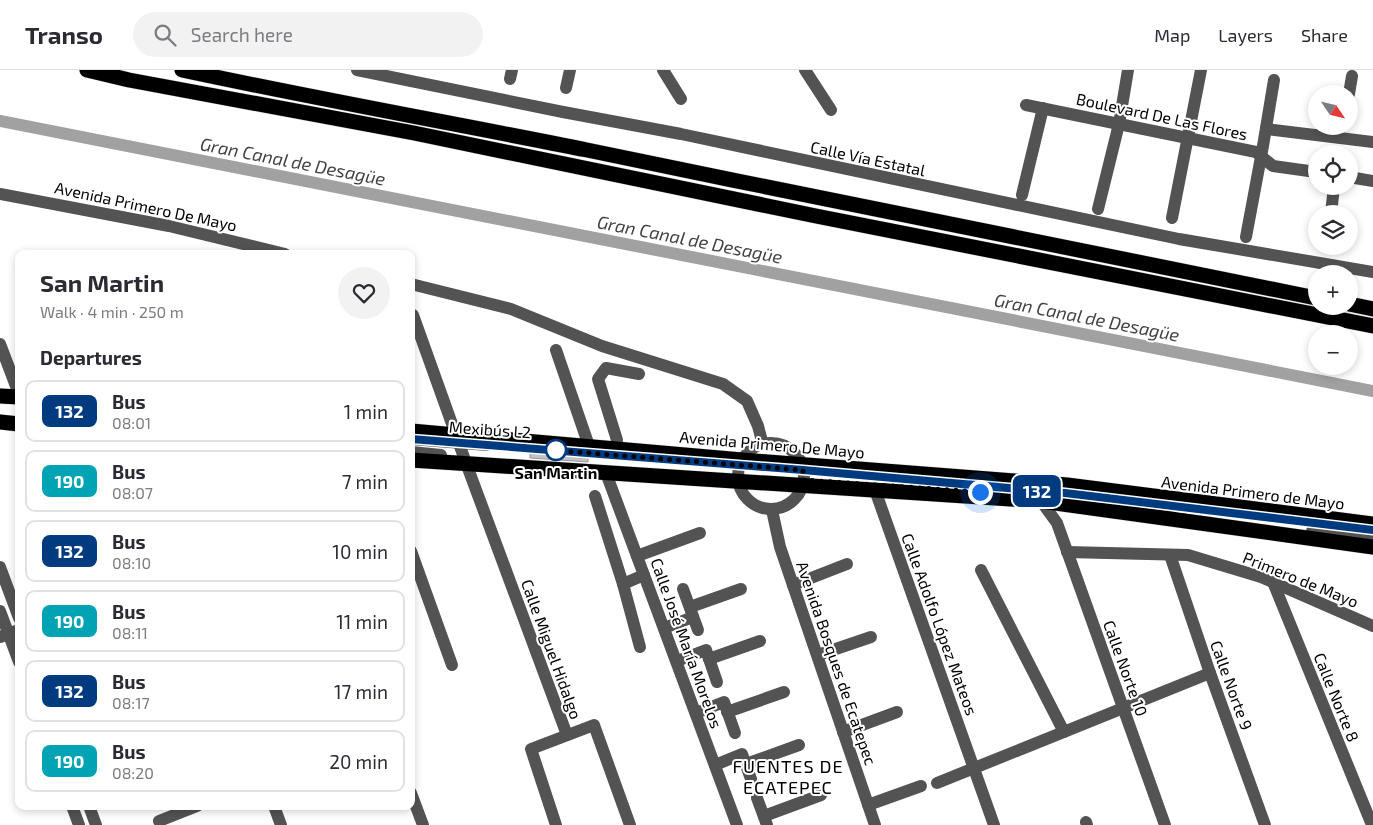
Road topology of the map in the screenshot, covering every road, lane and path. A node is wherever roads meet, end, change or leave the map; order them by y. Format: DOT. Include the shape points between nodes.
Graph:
graph roads {
  1 [pos="87,70"];
  2 [pos="182,70"];
  3 [pos="357,70"];
  4 [pos="570,70"];
  5 [pos="663,70"];
  6 [pos="1128,70"];
  7 [pos="1201,70"];
  8 [pos="811,72"];
  9 [pos="1352,76"];
  10 [pos="1274,80"];
  11 [pos="1350,85"];
  12 [pos="566,88"];
  13 [pos="681,99"];
  14 [pos="1026,105"];
  15 [pos="1043,108"];
  16 [pos="831,110"];
  17 [pos="1119,124"];
  18 [pos="1266,129"];
  19 [pos="1308,131"];
  20 [pos="1351,135"];
  21 [pos="1188,138"];
  22 [pos="1373,142"];
  23 [pos="1261,156"];
  24 [pos="1308,171"];
  25 [pos="1358,178"];
  26 [pos="1373,180"];
  27 [pos="0,194"];
  28 [pos="1022,196"];
  29 [pos="1098,209"];
  30 [pos="1172,218"];
  31 [pos="1246,237"];
  32 [pos="269,250"];
  33 [pos="1373,272"];
  34 [pos="415,285"];
  35 [pos="1308,296"];
  36 [pos="1358,306"];
  37 [pos="1373,309"];
  38 [pos="415,321"];
  39 [pos="1373,326"];
  40 [pos="0,344"];
  41 [pos="556,350"];
  42 [pos="639,374"];
  43 [pos="15,385"];
  44 [pos="0,396"];
  45 [pos="15,396"];
  46 [pos="0,402"];
  47 [pos="15,404"];
  48 [pos="0,415"];
  49 [pos="15,417"];
  50 [pos="0,422"];
  51 [pos="15,424"];
  52 [pos="415,432"];
  53 [pos="415,439"];
  54 [pos="457,439"];
  55 [pos="763,444"];
  56 [pos="590,446"];
  57 [pos="616,448"];
  58 [pos="415,453"];
  59 [pos="415,460"];
  60 [pos="465,460"];
  61 [pos="739,471"];
  62 [pos="606,473"];
  63 [pos="802,475"];
  64 [pos="875,490"];
  65 [pos="1039,493"];
  66 [pos="1130,494"];
  67 [pos="1065,495"];
  68 [pos="595,496"];
  69 [pos="772,510"];
  70 [pos="1057,523"];
  71 [pos="1373,524"];
  72 [pos="1373,530"];
  73 [pos="700,533"];
  74 [pos="1373,539"];
  75 [pos="1373,547"];
  76 [pos="1067,552"];
  77 [pos="1170,555"];
  78 [pos="637,556"];
  79 [pos="415,562"];
  80 [pos="847,564"];
  81 [pos="0,568"];
  82 [pos="981,570"];
  83 [pos="644,575"];
  84 [pos="1273,582"];
  85 [pos="623,584"];
  86 [pos="793,585"];
  87 [pos="683,589"];
  88 [pos="741,589"];
  89 [pos="15,607"];
  90 [pos="0,611"];
  91 [pos="692,612"];
  92 [pos="1373,626"];
  93 [pos="664,628"];
  94 [pos="698,630"];
  95 [pos="9,634"];
  96 [pos="871,637"];
  97 [pos="760,641"];
  98 [pos="640,647"];
  99 [pos="15,651"];
  100 [pos="818,655"];
  101 [pos="709,659"];
  102 [pos="677,661"];
  103 [pos="452,665"];
  104 [pos="1210,673"];
  105 [pos="717,682"];
  106 [pos="784,692"];
  107 [pos="1123,708"];
  108 [pos="727,712"];
  109 [pos="897,712"];
  110 [pos="696,713"];
  111 [pos="735,732"];
  112 [pos="843,732"];
  113 [pos="1064,732"];
  114 [pos="567,735"];
  115 [pos="799,745"];
  116 [pos="746,764"];
  117 [pos="715,765"];
  118 [pos="974,768"];
  119 [pos="751,779"];
  120 [pos="937,783"];
  121 [pos="921,786"];
  122 [pos="821,795"];
  123 [pos="757,798"];
  124 [pos="415,804"];
  125 [pos="868,805"];
  126 [pos="73,810"];
  127 [pos="90,810"];
  128 [pos="187,810"];
  129 [pos="275,810"];
  130 [pos="765,820"];
  131 [pos="159,821"];
  132 [pos="79,825"];
  133 [pos="96,825"];
  134 [pos="281,825"];
  135 [pos="423,825"];
  136 [pos="556,825"];
  137 [pos="630,825"];
  138 [pos="737,825"];
  139 [pos="875,825"];
  140 [pos="994,825"];
  141 [pos="1165,825"];
  142 [pos="1265,825"];
  143 [pos="1372,825"];
  1 -- 39 [label="highway"];
  2 -- 35 [label="highway"];
  3 -- 33 [label="street, Calle Vía Estatal" via="681,134 1179,240"];
  4 -- 12 [label="street"];
  5 -- 13 [label="street"];
  6 -- 17 [label="street"];
  7 -- 21 [label="street"];
  8 -- 16 [label="street"];
  9 -- 11 [label="street"];
  10 -- 18 [label="street"];
  14 -- 15 [label="street, Boulevard De Las Flores"];
  15 -- 17 [label="street, Boulevard De Las Flores"];
  15 -- 28 [label="street"];
  17 -- 21 [label="street, Boulevard De Las Flores"];
  17 -- 29 [label="street"];
  18 -- 19 [label="street"];
  18 -- 23 [label="street"];
  20 -- 22 [label="street"];
  21 -- 23 [label="street, Boulevard De Las Flores" via="1256,152"];
  21 -- 30 [label="street"];
  23 -- 24 [label="street, Boulevard De Las Flores" via="1273,166"];
  23 -- 31 [label="street"];
  25 -- 26 [label="street"];
  27 -- 32 [label="street, Avenida Primero De Mayo" via="170,226"];
  34 -- 55 [label="street, Avenida Primero De Mayo" via="511,308 602,346 722,384 747,401"];
  36 -- 37 [label="highway"];
  38 -- 54 [label="street, Calle Miguel Hidalgo"];
  40 -- 43 [label="street"];
  41 -- 56 [label="street"];
  42 -- 57 [label="street" via="606,368 598,379 617,440"];
  44 -- 45 [label="highway"];
  46 -- 47 [label="street"];
  48 -- 49 [label="street"];
  50 -- 51 [label="highway"];
  52 -- 54 [label="highway, Avenida Primero De Mayo"];
  53 -- 54 [label="street, Mexibús L2"];
  54 -- 56 [label="highway, Avenida Primero De Mayo"];
  54 -- 60 [label="street, Calle Miguel Hidalgo"];
  54 -- 61 [label="street, Mexibús L2"];
  55 -- 61 [label="street" via="755,448"];
  55 -- 63 [label="street" via="789,449 796,456"];
  56 -- 57 [label="highway, Avenida Primero De Mayo"];
  57 -- 61 [label="highway, Avenida Primero De Mayo"];
  58 -- 60 [label="street, Mexibús L2"];
  59 -- 60 [label="highway"];
  60 -- 61 [label="street, Mexibús L2"];
  60 -- 62 [label="highway"];
  60 -- 114 [label="street, Calle Miguel Hidalgo"];
  61 -- 62 [label="highway"];
  61 -- 63 [label="highway, Avenida Primero De Mayo"];
  61 -- 63 [label="highway"];
  61 -- 69 [label="street" via="744,496 756,507"];
  62 -- 78 [label="street, Calle José María Morelos"];
  63 -- 64 [label="highway"];
  63 -- 65 [label="highway, Avenida Primero De Mayo"];
  63 -- 69 [label="street" via="795,498"];
  64 -- 65 [label="highway"];
  64 -- 118 [label="street, Calle Adolfo López Mateos"];
  65 -- 67 [label="highway, Avenida Primero De Mayo"];
  65 -- 70 [label="street, Calle Norte 10"];
  66 -- 67 [label="highway, Avenida Primero De Mayo"];
  66 -- 71 [label="highway, Avenida Primero de Mayo"];
  67 -- 70 [label="street"];
  67 -- 72 [label="street"];
  67 -- 74 [label="street"];
  67 -- 75 [label="highway, Avenida Primero De Mayo" via="1129,513"];
  68 -- 85 [label="street"];
  69 -- 86 [label="street, Avenida Bosques de Ecatepec" via="780,548"];
  70 -- 76 [label="street, Calle Norte 10"];
  73 -- 78 [label="street"];
  76 -- 77 [label="street, Primero de Mayo"];
  76 -- 107 [label="street, Calle Norte 10"];
  77 -- 84 [label="street, Primero de Mayo" via="1188,555"];
  77 -- 104 [label="street, Calle Norte 9"];
  78 -- 83 [label="street, Calle José María Morelos"];
  79 -- 103 [label="street"];
  80 -- 86 [label="street"];
  81 -- 89 [label="street"];
  82 -- 113 [label="street"];
  83 -- 85 [label="street"];
  83 -- 93 [label="street, Calle José María Morelos"];
  84 -- 92 [label="street, Primero de Mayo"];
  84 -- 143 [label="street, Calle Norte 8"];
  85 -- 98 [label="street"];
  86 -- 100 [label="street, Avenida Bosques de Ecatepec"];
  87 -- 91 [label="street"];
  88 -- 91 [label="street"];
  90 -- 95 [label="street"];
  91 -- 93 [label="street"];
  91 -- 94 [label="street"];
  93 -- 102 [label="street, Calle José María Morelos"];
  95 -- 99 [label="street"];
  96 -- 100 [label="street"];
  97 -- 101 [label="street"];
  100 -- 112 [label="street, Avenida Bosques de Ecatepec"];
  101 -- 102 [label="street" via="706,650"];
  101 -- 105 [label="street"];
  102 -- 110 [label="street, Calle José María Morelos"];
  104 -- 107 [label="street"];
  104 -- 142 [label="street, Calle Norte 9"];
  106 -- 108 [label="street"];
  107 -- 113 [label="street"];
  107 -- 141 [label="street, Calle Norte 10"];
  108 -- 110 [label="street" via="724,702"];
  108 -- 111 [label="street"];
  109 -- 112 [label="street"];
  110 -- 117 [label="street, Calle José María Morelos"];
  112 -- 125 [label="street, Avenida Bosques de Ecatepec"];
  113 -- 118 [label="street"];
  114 -- 136 [label="street, Calle Miguel Hidalgo" via="531,749"];
  114 -- 137 [label="street" via="594,724"];
  115 -- 116 [label="street"];
  116 -- 117 [label="street" via="742,754"];
  116 -- 119 [label="street"];
  117 -- 138 [label="street, Calle José María Morelos"];
  118 -- 120 [label="street"];
  118 -- 140 [label="street, Calle Adolfo López Mateos"];
  121 -- 125 [label="street"];
  122 -- 130 [label="street"];
  123 -- 130 [label="street"];
  124 -- 135 [label="street"];
  125 -- 139 [label="street, Avenida Bosques de Ecatepec"];
  126 -- 132 [label="street"];
  127 -- 133 [label="street"];
  128 -- 131 [label="street"];
  129 -- 134 [label="street"];
}
